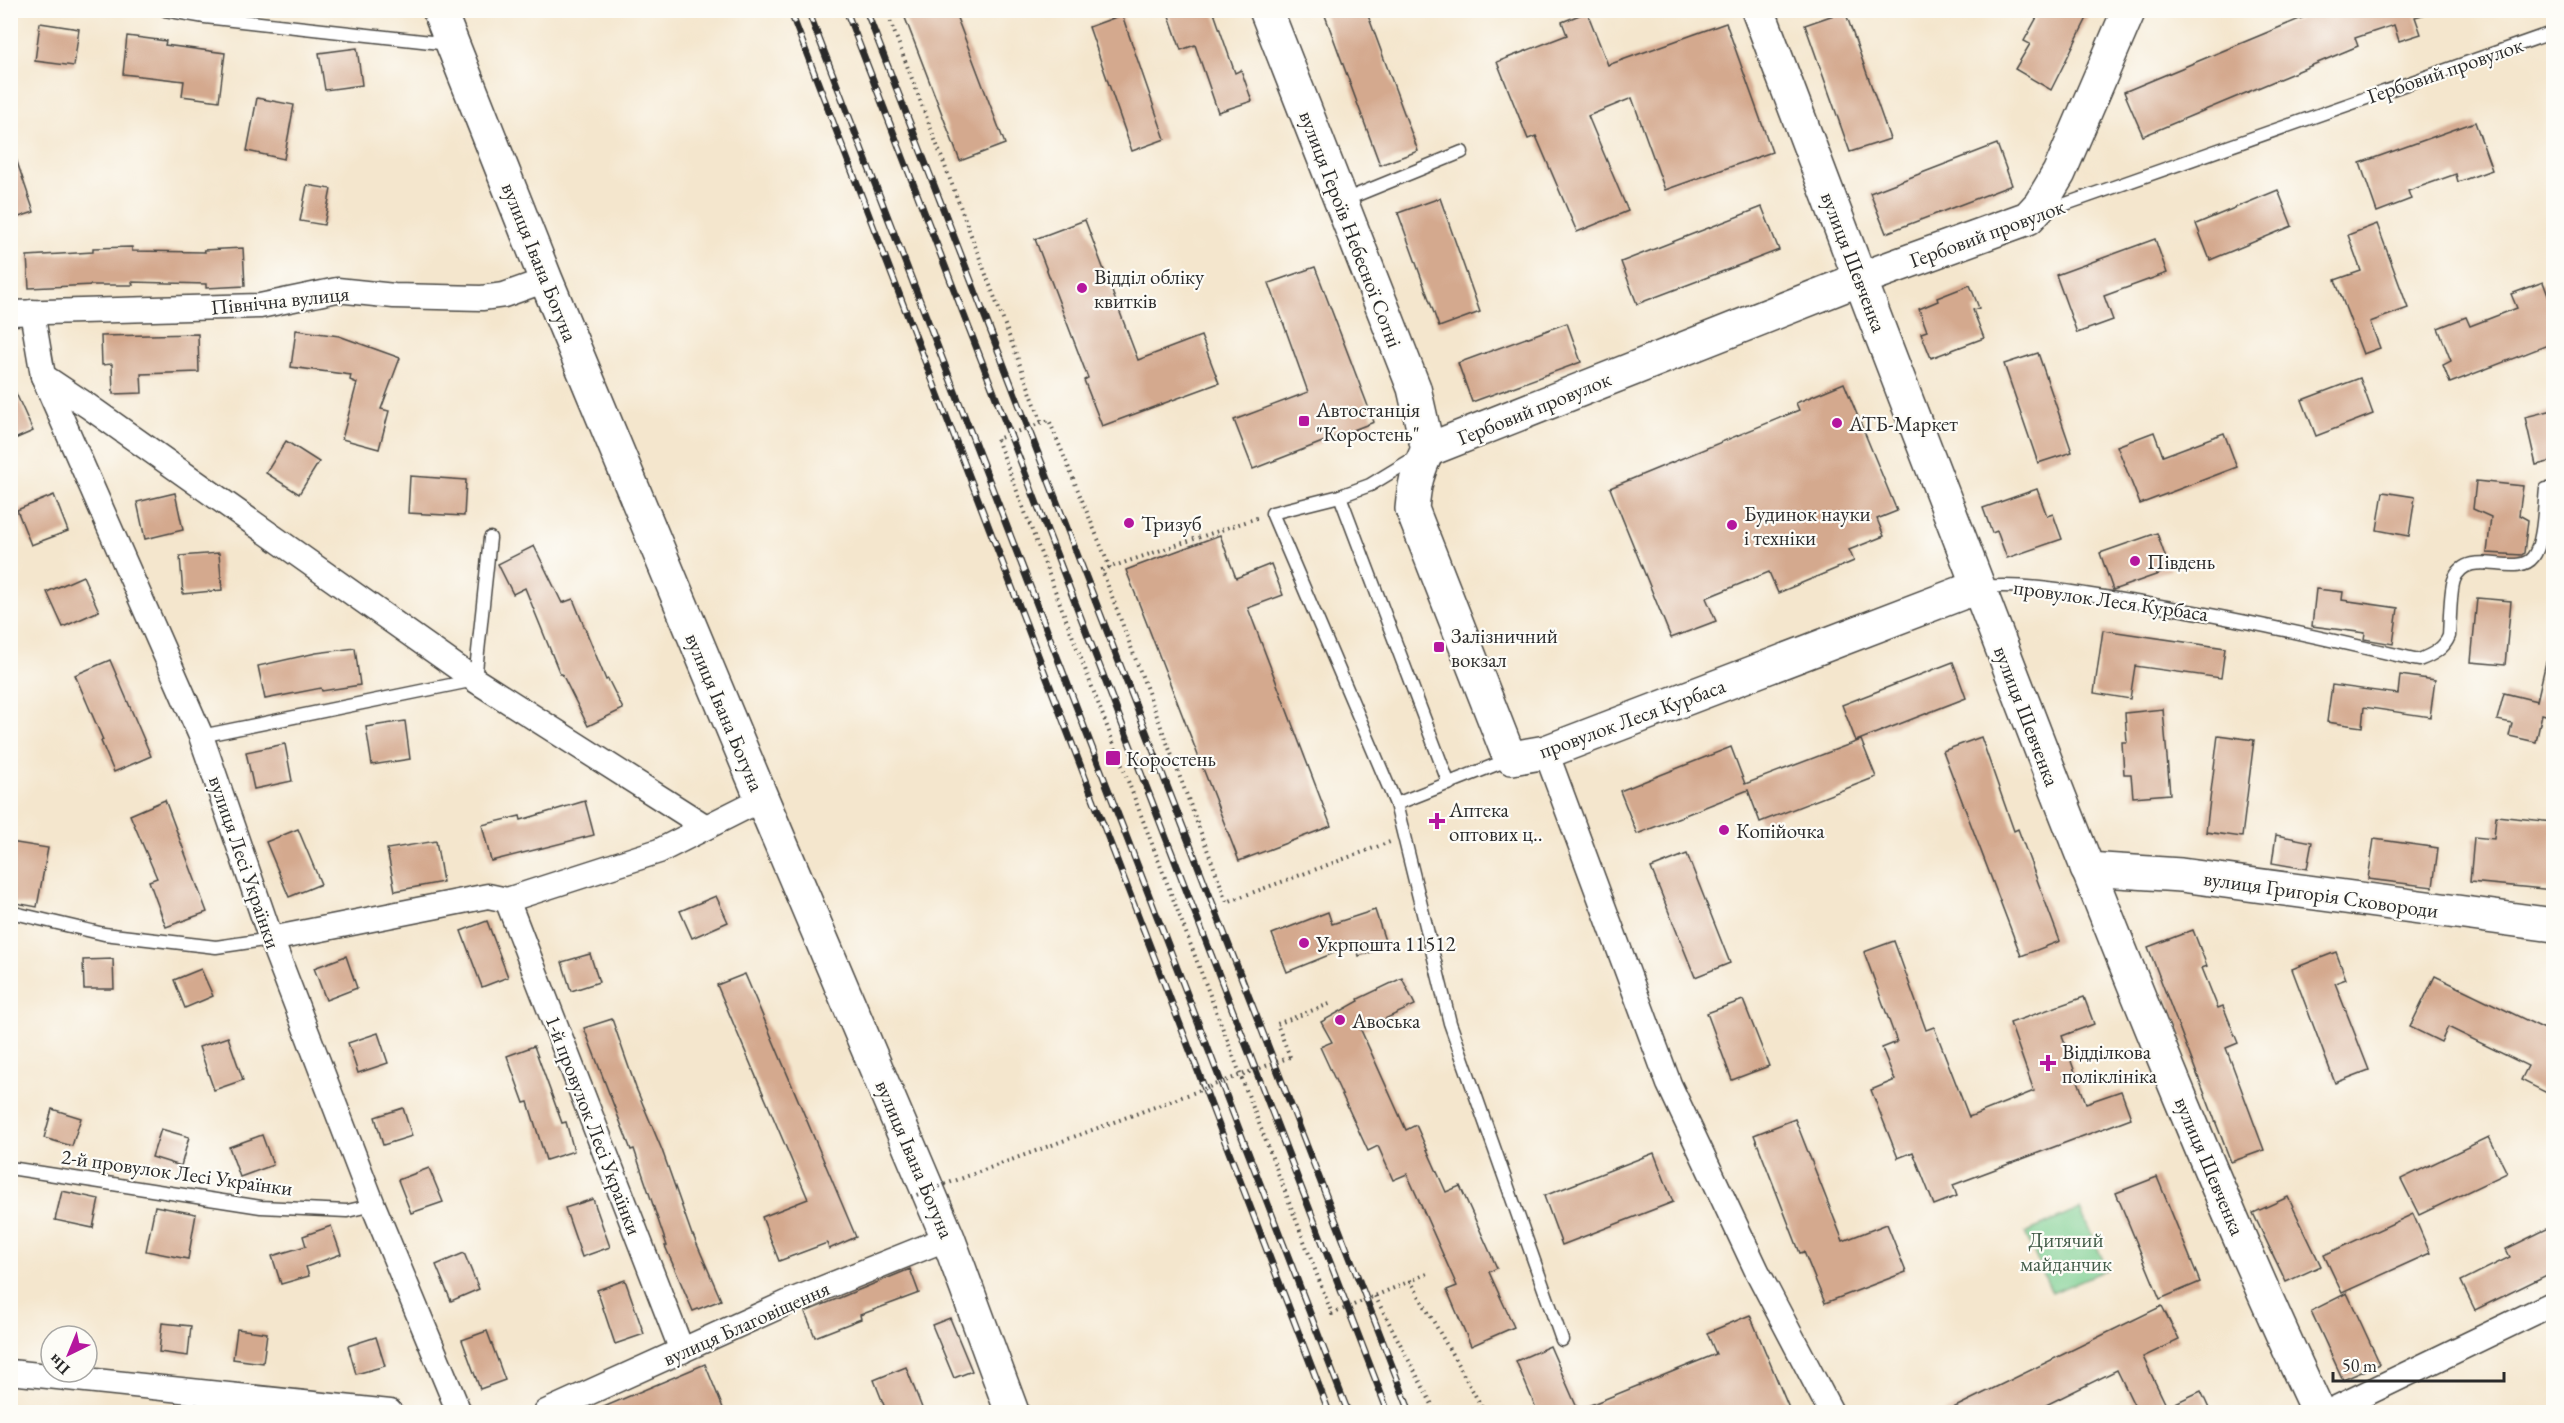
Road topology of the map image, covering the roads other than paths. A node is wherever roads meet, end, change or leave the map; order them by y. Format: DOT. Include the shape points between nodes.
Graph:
graph roads {
  1 [pos="165,10"];
  2 [pos="439,10"];
  3 [pos="1266,10"];
  4 [pos="1758,10"];
  5 [pos="2129,10"];
  6 [pos="2553,32"];
  7 [pos="453,45"];
  8 [pos="1462,152"];
  9 [pos="1341,201"];
  10 [pos="2028,218"];
  11 [pos="1860,279"];
  12 [pos="546,280"];
  13 [pos="21,313"];
  14 [pos="43,376"];
  15 [pos="1428,450"];
  16 [pos="2553,489"];
  17 [pos="1340,496"];
  18 [pos="490,538"];
  19 [pos="1977,587"];
  20 [pos="475,680"];
  21 [pos="201,736"];
  22 [pos="1529,755"];
  23 [pos="1449,784"];
  24 [pos="762,800"];
  25 [pos="1396,804"];
  26 [pos="706,827"];
  27 [pos="2088,869"];
  28 [pos="507,900"];
  29 [pos="10,912"];
  30 [pos="2553,925"];
  31 [pos="271,939"];
  32 [pos="10,1168"];
  33 [pos="373,1205"];
  34 [pos="948,1238"];
  35 [pos="2553,1303"];
  36 [pos="1562,1340"];
  37 [pos="682,1351"];
  38 [pos="10,1372"];
  39 [pos="552,1411"];
  40 [pos="390,1413"];
  41 [pos="459,1413"];
  42 [pos="1012,1413"];
  43 [pos="1832,1413"];
  44 [pos="2318,1413"];
  45 [pos="2328,1413"];
  1 -- 7 [label="lane"];
  2 -- 7 [label="street, вулиця Івана Богуна"];
  3 -- 9 [label="street, вулиця Героїв Небесної Сотні"];
  4 -- 11 [label="street, вулиця Шевченка"];
  5 -- 10 [label="street" via="2059,173"];
  6 -- 10 [label="lane, Гербовий провулок"];
  7 -- 12 [label="street, вулиця Івана Богуна"];
  8 -- 9 [label="lane"];
  9 -- 15 [label="street, вулиця Героїв Небесної Сотні" via="1414,388"];
  10 -- 11 [label="street, Гербовий провулок"];
  11 -- 15 [label="street, Гербовий провулок"];
  11 -- 19 [label="street, вулиця Шевченка"];
  12 -- 13 [label="street, Північна вулиця" via="504,295 482,298 337,290 260,306"];
  12 -- 24 [label="street, вулиця Івана Богуна"];
  13 -- 14 [label="street, вулиця Лесі Українки"];
  14 -- 20 [label="street"];
  14 -- 21 [label="street, вулиця Лесі Українки"];
  15 -- 17 [label="lane" via="1370,485"];
  15 -- 22 [label="street" via="1419,467 1412,509 1506,749"];
  16 -- 19 [label="lane, провулок Леся Курбаса" via="2546,489 2533,559 2520,565 2476,563 2464,567 2454,579 2446,644 2419,660 2209,614 2013,584"];
  17 -- 23 [label="lane"];
  17 -- 25 [label="lane" via="1272,513"];
  18 -- 20 [label="lane"];
  19 -- 22 [label="street, провулок Леся Курбаса"];
  19 -- 27 [label="street, вулиця Шевченка"];
  20 -- 21 [label="lane"];
  20 -- 26 [label="street"];
  21 -- 31 [label="street, вулиця Лесі Українки"];
  22 -- 23 [label="lane"];
  22 -- 43 [label="street" via="1669,1084 1757,1271"];
  23 -- 25 [label="lane"];
  24 -- 26 [label="street"];
  24 -- 34 [label="street, вулиця Івана Богуна"];
  25 -- 36 [label="lane" via="1450,1023"];
  26 -- 28 [label="street" via="659,851"];
  27 -- 30 [label="street, вулиця Григорія Сковороди" via="2181,875"];
  27 -- 44 [label="street, вулиця Шевченка" via="2222,1197"];
  28 -- 31 [label="street" via="488,896"];
  28 -- 37 [label="street, 1-й провулок Лесі Українки"];
  29 -- 31 [label="lane" via="104,934 216,947"];
  31 -- 33 [label="street, вулиця Лесі Українки"];
  32 -- 33 [label="lane, 2-й провулок Лесі Українки" via="261,1207 347,1211"];
  33 -- 41 [label="street, вулиця Лесі Українки"];
  34 -- 37 [label="street, вулиця Благовіщення" via="791,1301"];
  34 -- 42 [label="street, вулиця Івана Богуна"];
  35 -- 45 [label="street"];
  37 -- 39 [label="street, вулиця Благовіщення"];
  38 -- 40 [label="street"];
}
